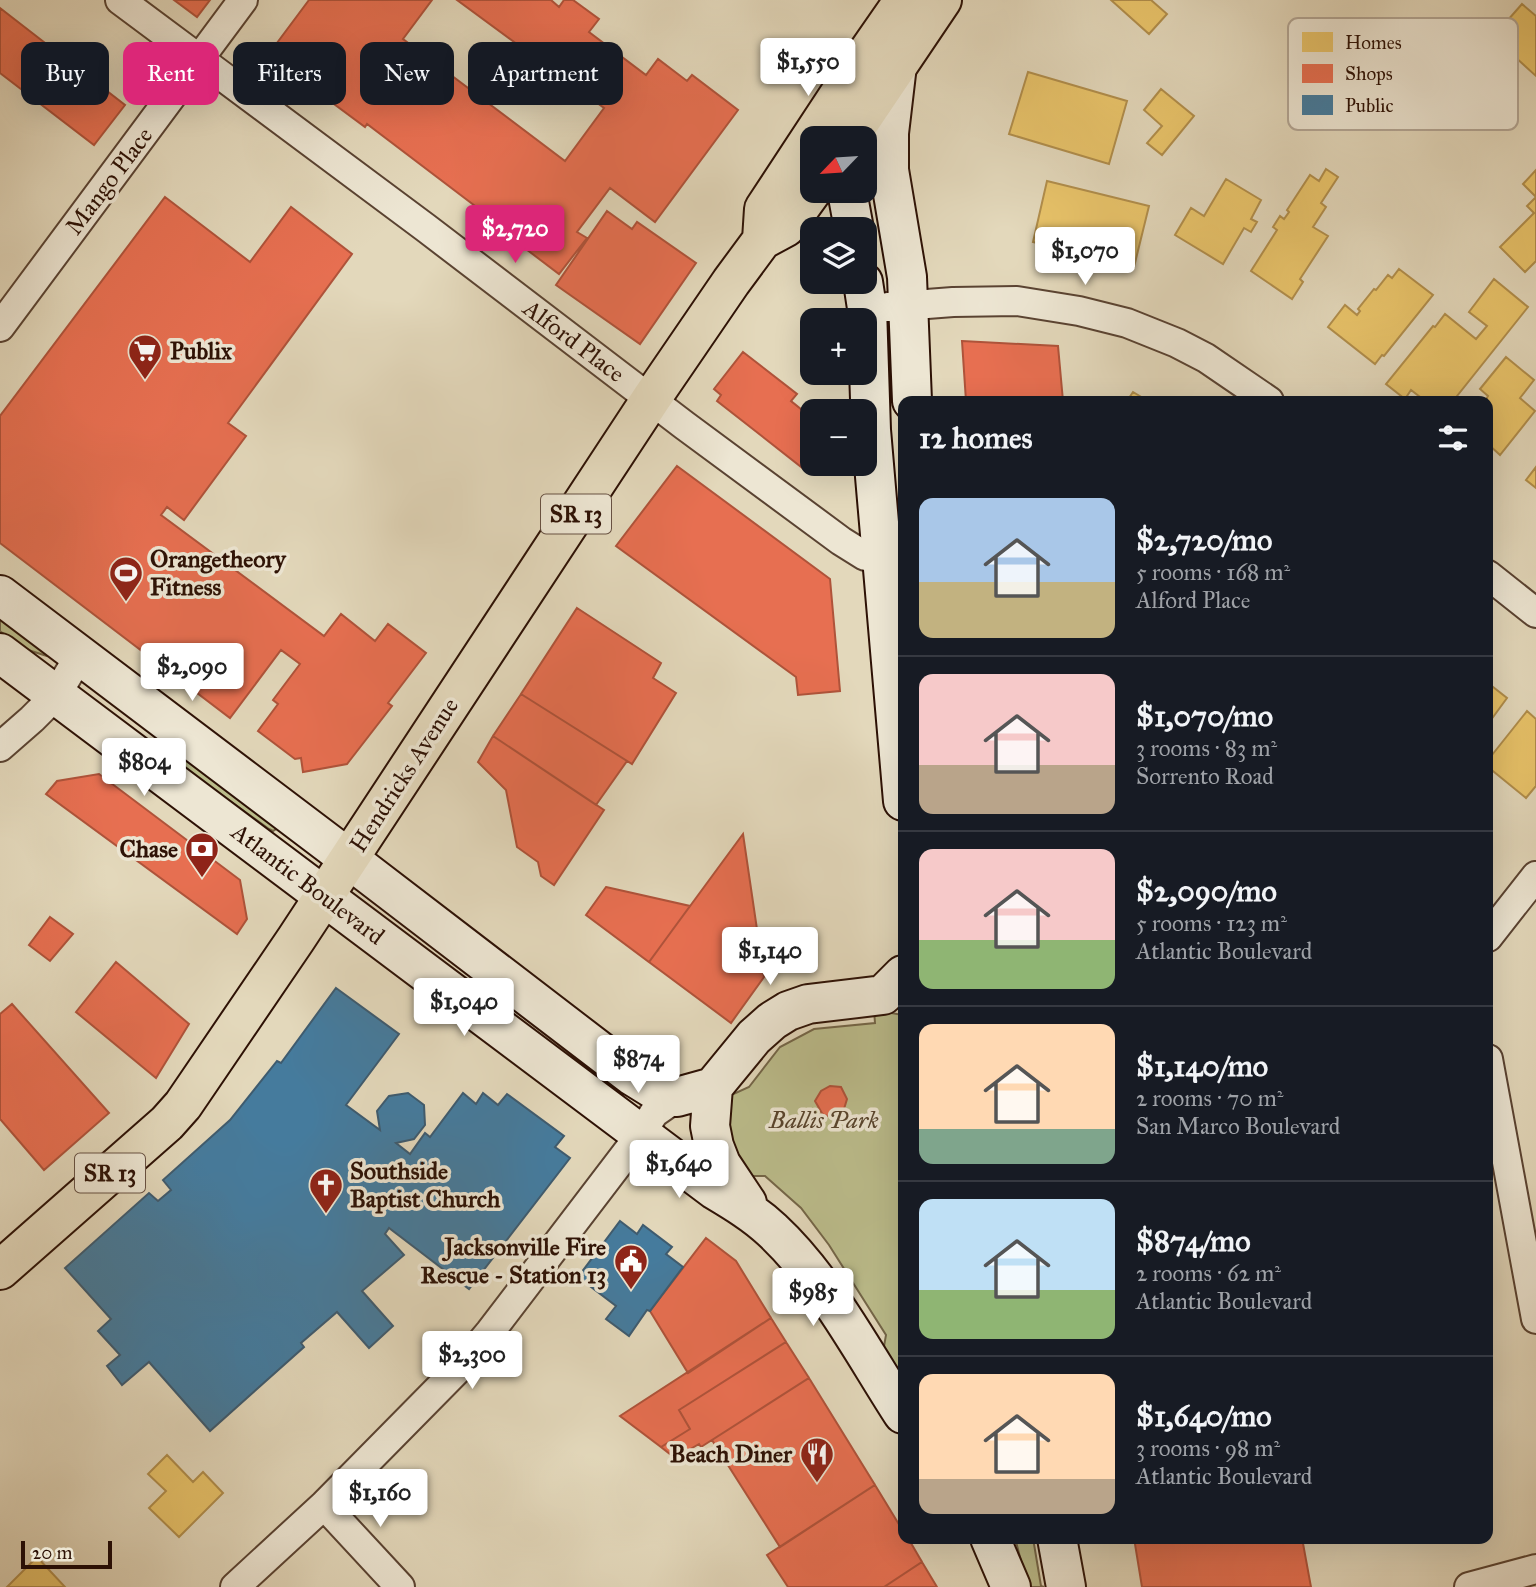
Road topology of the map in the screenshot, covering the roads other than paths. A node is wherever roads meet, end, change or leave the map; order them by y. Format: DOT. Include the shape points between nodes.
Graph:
graph roads {
  1 [pos="120,0"];
  2 [pos="243,0"];
  3 [pos="904,0"];
  4 [pos="942,0"];
  5 [pos="177,42"];
  6 [pos="212,42"];
  7 [pos="897,65"];
  8 [pos="854,72"];
  9 [pos="219,73"];
  10 [pos="166,105"];
  11 [pos="830,126"];
  12 [pos="857,126"];
  13 [pos="803,203"];
  14 [pos="762,240"];
  15 [pos="865,295"];
  16 [pos="907,305"];
  17 [pos="0,327"];
  18 [pos="912,396"];
  19 [pos="1262,396"];
  20 [pos="651,399"];
  21 [pos="892,555"];
  22 [pos="1493,579"];
  23 [pos="0,595"];
  24 [pos="1536,613"];
  25 [pos="0,653"];
  26 [pos="80,655"];
  27 [pos="898,689"];
  28 [pos="56,695"];
  29 [pos="0,747"];
  30 [pos="349,859"];
  31 [pos="1536,876"];
  32 [pos="323,896"];
  33 [pos="1493,931"];
  34 [pos="896,991"];
  35 [pos="1493,1077"];
  36 [pos="695,1092"];
  37 [pos="641,1134"];
  38 [pos="1523,1184"];
  39 [pos="753,1214"];
  40 [pos="0,1270"];
  41 [pos="1536,1319"];
  42 [pos="898,1406"];
  43 [pos="324,1505"];
  44 [pos="993,1544"];
  45 [pos="1058,1544"];
  46 [pos="1536,1569"];
  47 [pos="235,1587"];
  48 [pos="400,1587"];
  49 [pos="1011,1587"];
  50 [pos="1066,1587"];
  51 [pos="1469,1587"];
  1 -- 5 [label="street, Alford Place"];
  2 -- 6 [label="street, Mango Place"];
  3 -- 8 [label="main road, Hendricks Avenue / SR 13"];
  4 -- 7 [label="main road"];
  7 -- 12 [label="main road"];
  7 -- 16 [label="main road" via="889,170 908,277"];
  8 -- 11 [label="main road"];
  8 -- 14 [label="main road, Hendricks Avenue / SR 13" via="764,209"];
  9 -- 20 [label="street, Alford Place"];
  10 -- 17 [label="street, Mango Place"];
  13 -- 14 [label="main road, Hendricks Avenue / SR 13" via="786,227"];
  14 -- 20 [label="main road, Hendricks Avenue / SR 13"];
  15 -- 16 [label="street"];
  15 -- 21 [label="main road" via="871,430"];
  16 -- 18 [label="main road"];
  16 -- 19 [label="street" via="1017,301 1128,323 1206,358"];
  20 -- 21 [label="street, Alford Place" via="841,541 865,556"];
  20 -- 30 [label="main road, Hendricks Avenue / SR 13"];
  21 -- 27 [label="main road"];
  22 -- 24 [label="street"];
  23 -- 26 [label="main road, Atlantic Boulevard"];
  25 -- 28 [label="main road, Atlantic Boulevard"];
  26 -- 28 [label="street"];
  26 -- 30 [label="main road, Atlantic Boulevard"];
  28 -- 29 [label="street"];
  28 -- 32 [label="main road, Atlantic Boulevard"];
  30 -- 32 [label="main road, Hendricks Avenue / SR 13"];
  30 -- 36 [label="main road, Atlantic Boulevard" via="631,1075 660,1093"];
  31 -- 33 [label="street"];
  32 -- 37 [label="main road, Atlantic Boulevard"];
  32 -- 40 [label="main road, Hendricks Avenue / SR 13" via="175,1114"];
  34 -- 36 [label="main road" via="788,1011 762,1029"];
  35 -- 38 [label="street"];
  36 -- 37 [label="street" via="654,1113"];
  36 -- 39 [label="main road" via="721,1164"];
  37 -- 39 [label="main road, Atlantic Boulevard"];
  37 -- 43 [label="street" via="464,1363"];
  38 -- 41 [label="street"];
  39 -- 42 [label="main road, Atlantic Boulevard" via="785,1242 817,1281"];
  43 -- 47 [label="street"];
  43 -- 48 [label="street"];
  44 -- 49 [label="main road"];
  45 -- 50 [label="main road"];
  46 -- 51 [label="street"];
}
